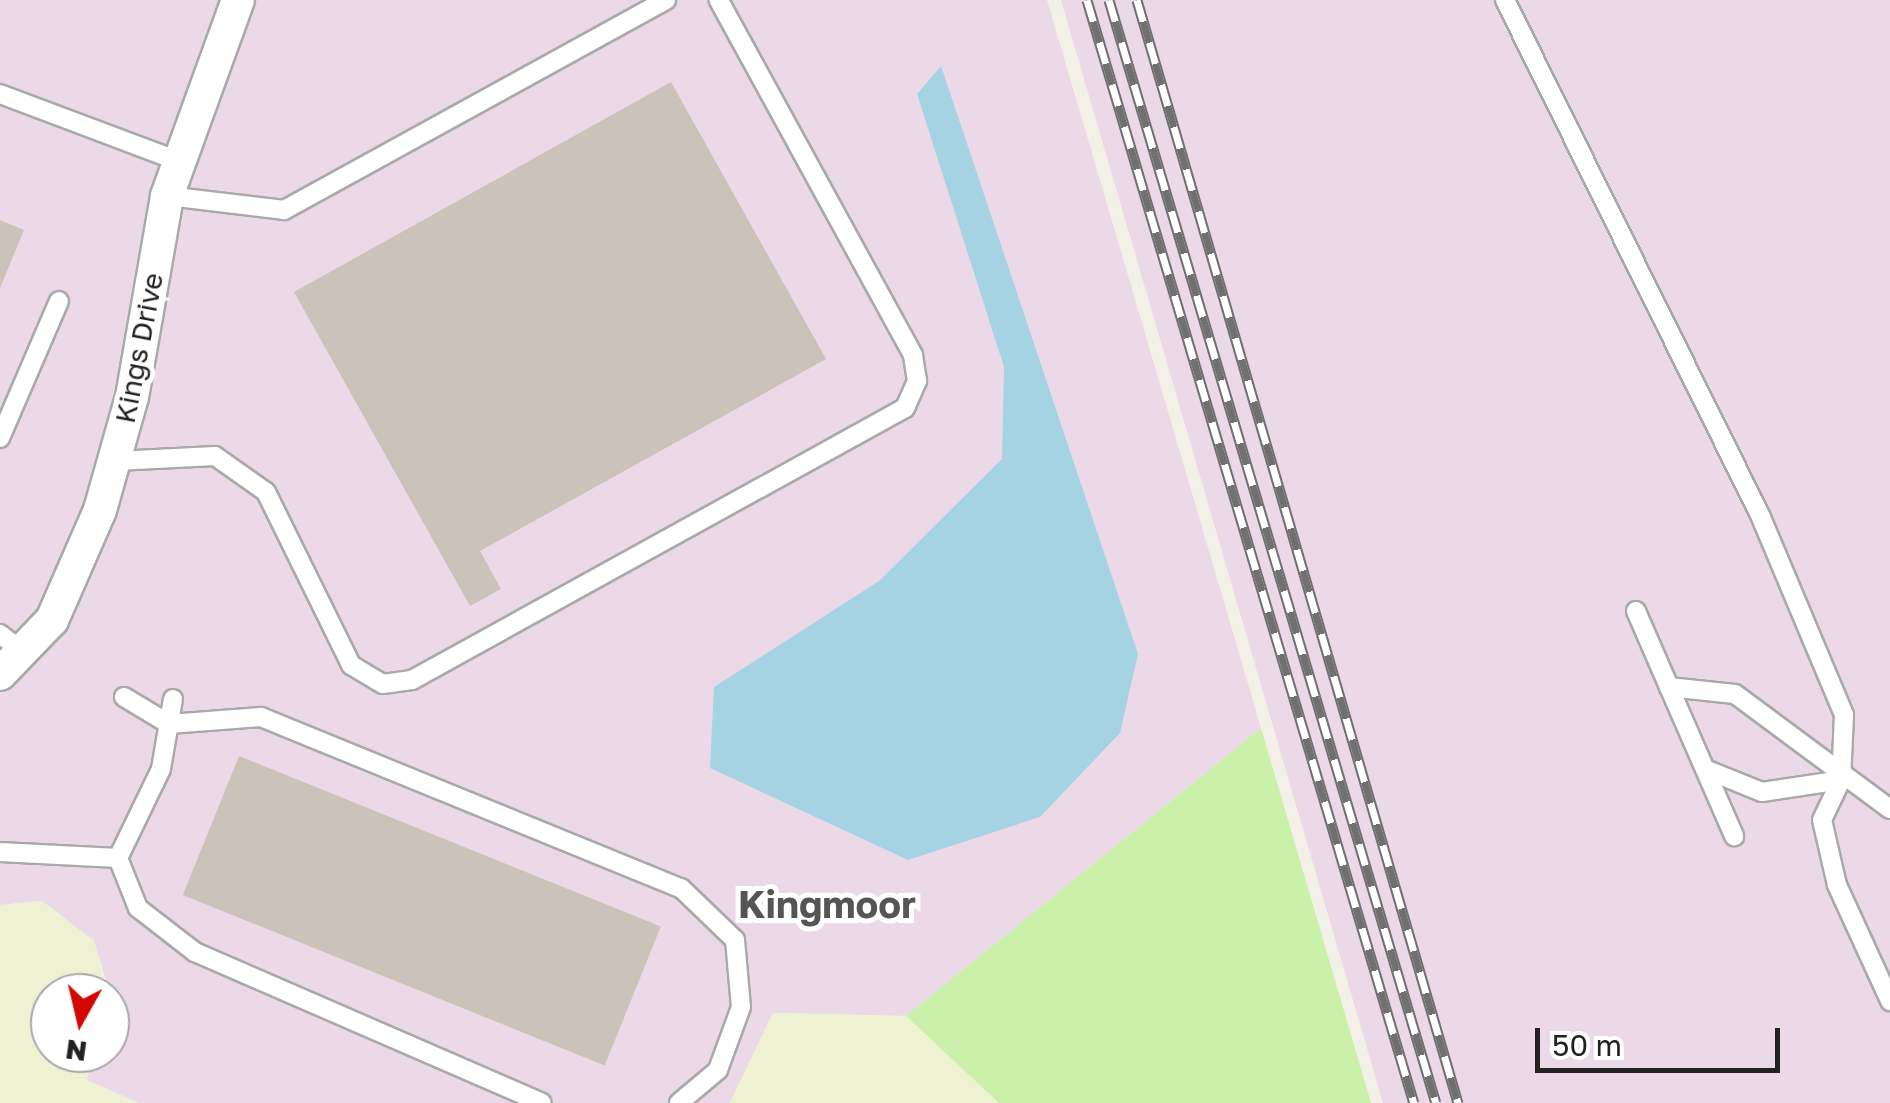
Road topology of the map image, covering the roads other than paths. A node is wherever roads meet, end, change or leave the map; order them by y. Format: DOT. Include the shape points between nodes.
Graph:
graph roads {
  1 [pos="238,0"];
  2 [pos="666,0"];
  3 [pos="718,0"];
  4 [pos="1505,0"];
  5 [pos="0,94"];
  6 [pos="178,161"];
  7 [pos="167,196"];
  8 [pos="59,301"];
  9 [pos="0,438"];
  10 [pos="116,461"];
  11 [pos="1636,611"];
  12 [pos="8,654"];
  13 [pos="1669,687"];
  14 [pos="124,698"];
  15 [pos="173,699"];
  16 [pos="169,724"];
  17 [pos="1705,769"];
  18 [pos="1841,780"];
  19 [pos="1890,809"];
  20 [pos="1734,836"];
  21 [pos="0,852"];
  22 [pos="118,858"];
  23 [pos="1890,1001"];
  24 [pos="542,1103"];
  25 [pos="679,1103"];
  1 -- 6 [label="street, Kings Drive"];
  2 -- 7 [label="lane" via="284,210"];
  3 -- 10 [label="lane" via="912,355 917,381 905,408 412,680 382,684 351,665 266,492 215,456"];
  4 -- 18 [label="lane" via="1573,124 1819,652 1844,716"];
  5 -- 6 [label="lane"];
  6 -- 7 [label="street, Kings Drive"];
  7 -- 10 [label="street, Kings Drive"];
  8 -- 9 [label="lane"];
  10 -- 12 [label="street, Kings Drive" via="52,620"];
  11 -- 13 [label="lane"];
  13 -- 17 [label="lane"];
  13 -- 18 [label="lane" via="1735,694"];
  14 -- 16 [label="lane"];
  15 -- 16 [label="lane"];
  16 -- 22 [label="lane" via="161,769"];
  16 -- 25 [label="lane" via="260,717 681,888 735,940 741,1007 718,1070"];
  17 -- 18 [label="lane" via="1762,792"];
  17 -- 20 [label="lane"];
  18 -- 19 [label="lane"];
  18 -- 23 [label="lane" via="1822,820 1837,885"];
  21 -- 22 [label="lane"];
  22 -- 24 [label="lane" via="138,908 195,952"];
}
